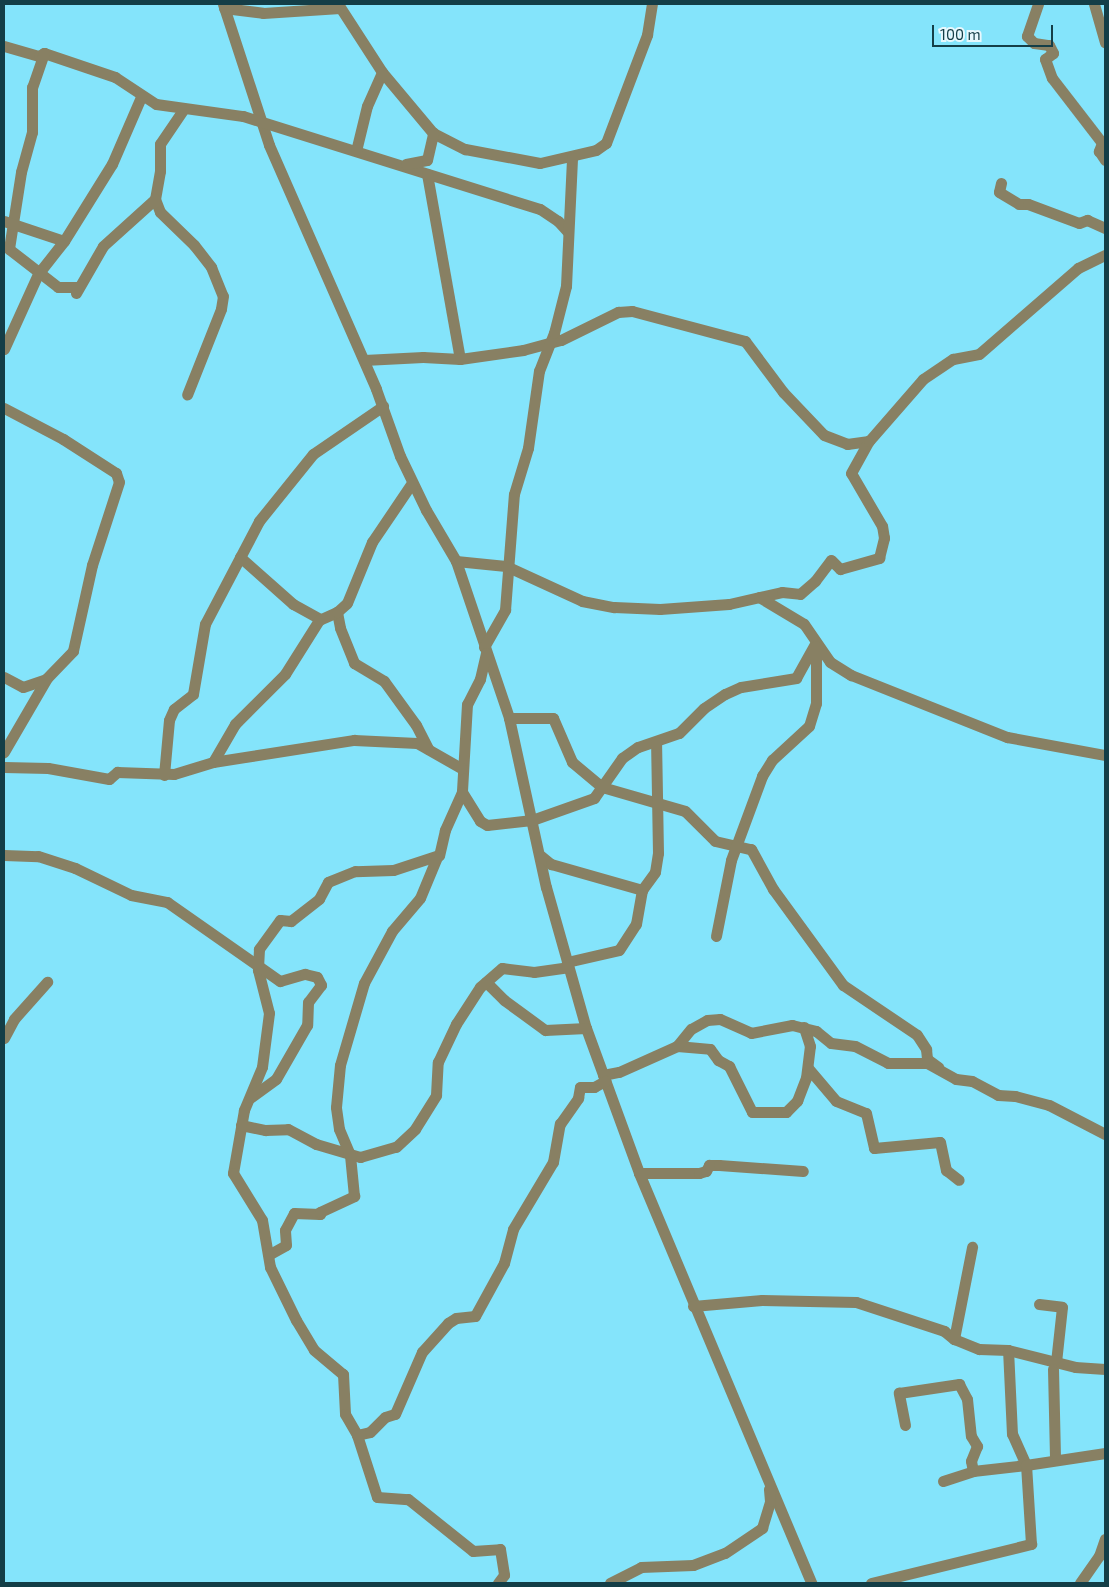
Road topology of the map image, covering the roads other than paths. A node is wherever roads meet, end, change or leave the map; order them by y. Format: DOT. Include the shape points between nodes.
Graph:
graph roads {
  1 [pos="652,4"];
  2 [pos="1038,4"];
  3 [pos="1094,4"];
  4 [pos="223,6"];
  5 [pos="339,6"];
  6 [pos="1105,42"];
  7 [pos="4,46"];
  8 [pos="44,53"];
  9 [pos="382,72"];
  10 [pos="141,97"];
  11 [pos="183,110"];
  12 [pos="259,122"];
  13 [pos="433,133"];
  14 [pos="356,151"];
  15 [pos="572,157"];
  16 [pos="1105,160"];
  17 [pos="402,164"];
  18 [pos="427,174"];
  19 [pos="1001,183"];
  20 [pos="154,199"];
  21 [pos="9,222"];
  22 [pos="1105,228"];
  23 [pos="568,232"];
  24 [pos="64,241"];
  25 [pos="6,249"];
  26 [pos="1105,255"];
  27 [pos="38,274"];
  28 [pos="549,344"];
  29 [pos="4,349"];
  30 [pos="460,359"];
  31 [pos="364,360"];
  32 [pos="187,395"];
  33 [pos="383,406"];
  34 [pos="4,408"];
  35 [pos="869,441"];
  36 [pos="412,483"];
  37 [pos="240,557"];
  38 [pos="456,561"];
  39 [pos="506,566"];
  40 [pos="759,597"];
  41 [pos="337,612"];
  42 [pos="320,619"];
  43 [pos="816,642"];
  44 [pos="485,650"];
  45 [pos="4,677"];
  46 [pos="48,678"];
  47 [pos="509,718"];
  48 [pos="656,742"];
  49 [pos="428,749"];
  50 [pos="4,752"];
  51 [pos="1105,755"];
  52 [pos="214,762"];
  53 [pos="4,767"];
  54 [pos="461,768"];
  55 [pos="164,775"];
  56 [pos="602,787"];
  57 [pos="462,792"];
  58 [pos="657,803"];
  59 [pos="532,820"];
  60 [pos="735,846"];
  61 [pos="4,855"];
  62 [pos="540,856"];
  63 [pos="437,857"];
  64 [pos="642,890"];
  65 [pos="716,936"];
  66 [pos="567,964"];
  67 [pos="259,965"];
  68 [pos="47,982"];
  69 [pos="486,982"];
  70 [pos="804,1027"];
  71 [pos="586,1028"];
  72 [pos="4,1038"];
  73 [pos="677,1046"];
  74 [pos="938,1067"];
  75 [pos="808,1068"];
  76 [pos="604,1078"];
  77 [pos="248,1100"];
  78 [pos="241,1125"];
  79 [pos="1105,1134"];
  80 [pos="350,1155"];
  81 [pos="804,1171"];
  82 [pos="639,1173"];
  83 [pos="959,1180"];
  84 [pos="972,1247"];
  85 [pos="270,1254"];
  86 [pos="1039,1304"];
  87 [pos="693,1306"];
  88 [pos="954,1340"];
  89 [pos="1008,1350"];
  90 [pos="1054,1366"];
  91 [pos="1105,1369"];
  92 [pos="905,1425"];
  93 [pos="357,1435"];
  94 [pos="1105,1453"];
  95 [pos="1055,1460"];
  96 [pos="1026,1465"];
  97 [pos="973,1471"];
  98 [pos="943,1481"];
  99 [pos="769,1484"];
  100 [pos="1105,1538"];
  101 [pos="621,1579"];
  102 [pos="498,1583"];
  103 [pos="610,1583"];
  104 [pos="811,1583"];
  105 [pos="871,1583"];
  106 [pos="1080,1583"];
  1 -- 15 [label="street" via="647,35 609,138 596,150"];
  2 -- 16 [label="street" via="1028,36 1034,44 1049,45 1053,53 1045,59 1052,78 1102,143 1099,150"];
  3 -- 6 [label="street"];
  4 -- 5 [label="street" via="263,13"];
  4 -- 12 [label="street"];
  5 -- 9 [label="street"];
  7 -- 8 [label="street" via="39,56"];
  8 -- 10 [label="street" via="114,77"];
  8 -- 21 [label="street" via="32,87 32,132"];
  9 -- 13 [label="street"];
  9 -- 14 [label="street" via="367,106"];
  10 -- 11 [label="street"];
  10 -- 24 [label="street" via="112,164"];
  11 -- 12 [label="street" via="221,112"];
  11 -- 20 [label="street" via="160,144"];
  12 -- 14 [label="street"];
  12 -- 31 [label="street"];
  13 -- 15 [label="street" via="465,149 482,150 503,158 540,163"];
  13 -- 17 [label="street" via="428,160"];
  14 -- 17 [label="street"];
  15 -- 23 [label="street"];
  17 -- 18 [label="street"];
  18 -- 23 [label="street" via="540,209"];
  18 -- 30 [label="street"];
  19 -- 22 [label="street" via="998,192 1019,204 1028,204 1079,223 1087,220"];
  20 -- 27 [label="street" via="103,246 77,290 61,289"];
  20 -- 32 [label="street" via="160,212 199,251 219,282 223,296 221,309"];
  21 -- 24 [label="street"];
  21 -- 25 [label="street"];
  23 -- 28 [label="street" via="566,286"];
  24 -- 27 [label="street"];
  25 -- 27 [label="street"];
  26 -- 35 [label="street" via="1078,268 979,354 950,361 923,379"];
  27 -- 29 [label="street"];
  28 -- 30 [label="street"];
  28 -- 35 [label="street" via="625,311 745,341 783,392 827,438 854,445"];
  28 -- 39 [label="street" via="538,377 528,448 514,494 513,539"];
  30 -- 31 [label="street"];
  31 -- 33 [label="street"];
  33 -- 36 [label="street"];
  33 -- 37 [label="street" via="313,454 269,505"];
  34 -- 46 [label="street" via="63,439 118,476 75,630 73,651"];
  35 -- 40 [label="street" via="850,473 882,526 884,538 879,558 840,569 831,560 803,593 782,592"];
  36 -- 38 [label="street"];
  36 -- 41 [label="street" via="372,542 357,574 351,598"];
  37 -- 42 [label="street" via="293,604"];
  37 -- 55 [label="street" via="205,624 193,694 170,716"];
  38 -- 39 [label="street"];
  38 -- 44 [label="street"];
  39 -- 40 [label="street" via="572,597 614,607 707,606"];
  39 -- 44 [label="street" via="505,610"];
  40 -- 43 [label="street" via="804,624"];
  41 -- 42 [label="street"];
  41 -- 49 [label="street" via="354,663 384,681 416,725"];
  42 -- 52 [label="street" via="285,674 235,724"];
  43 -- 48 [label="street" via="796,678 730,692 704,708 680,733"];
  43 -- 51 [label="street" via="830,662 845,672 978,726 1007,737"];
  43 -- 60 [label="street" via="816,703 808,726 764,771 746,825"];
  44 -- 47 [label="street"];
  44 -- 54 [label="street" via="480,678 467,704"];
  45 -- 46 [label="street" via="28,687"];
  46 -- 50 [label="street"];
  47 -- 56 [label="street" via="553,718 572,762"];
  47 -- 59 [label="street"];
  48 -- 56 [label="street" via="638,747 622,758"];
  48 -- 58 [label="street"];
  49 -- 52 [label="street" via="403,740 354,740"];
  49 -- 54 [label="street"];
  52 -- 55 [label="street"];
  53 -- 55 [label="street" via="48,768 104,778 116,772"];
  54 -- 57 [label="street"];
  56 -- 58 [label="street"];
  56 -- 59 [label="street" via="594,798"];
  57 -- 59 [label="street" via="485,824"];
  57 -- 63 [label="street"];
  58 -- 60 [label="street" via="685,811 715,841"];
  58 -- 64 [label="street" via="657,865 649,885"];
  59 -- 62 [label="street"];
  60 -- 65 [label="street"];
  60 -- 74 [label="street" via="751,849 774,889 843,985 917,1035 928,1059"];
  61 -- 67 [label="street" via="38,856 75,868 131,895 167,902"];
  62 -- 64 [label="street" via="551,864"];
  62 -- 66 [label="street"];
  63 -- 67 [label="street" via="393,870 355,871 328,882 319,899 291,921 280,920 271,929 259,950"];
  63 -- 80 [label="street" via="414,908 382,947 353,1012 340,1065 336,1107 339,1129"];
  64 -- 66 [label="street" via="636,924 619,950"];
  66 -- 69 [label="street" via="534,972 502,968"];
  66 -- 71 [label="street"];
  67 -- 77 [label="street" via="269,1014 262,1068"];
  67 -- 77 [label="street" via="280,981 305,974 316,977 321,985 308,1002 309,1021 276,1079"];
  68 -- 72 [label="street" via="14,1019"];
  69 -- 71 [label="street" via="504,1000 545,1030"];
  69 -- 80 [label="street" via="456,1024 437,1069 436,1096 415,1129 396,1147 368,1157"];
  70 -- 73 [label="street" via="792,1025 751,1033 714,1018 691,1029"];
  70 -- 74 [label="street" via="816,1031 827,1042 854,1046 888,1063 927,1063"];
  70 -- 75 [label="street" via="810,1046"];
  71 -- 76 [label="street"];
  73 -- 75 [label="street" via="709,1049 718,1060 730,1066 749,1110 755,1114 789,1110 797,1101"];
  73 -- 76 [label="street"];
  74 -- 79 [label="street" via="956,1079 972,1081 998,1095 1049,1105"];
  75 -- 83 [label="street" via="836,1101 866,1113 874,1148 940,1142 946,1170"];
  76 -- 82 [label="street"];
  76 -- 93 [label="street" via="594,1087 580,1087 578,1098 560,1124 554,1162 512,1229 497,1279 475,1316 456,1318 448,1323 422,1352 395,1414 385,1417 370,1432"];
  77 -- 78 [label="street"];
  78 -- 80 [label="street" via="265,1130 288,1129 316,1144"];
  78 -- 85 [label="street" via="233,1176 262,1220"];
  80 -- 85 [label="street" via="355,1192 351,1199 320,1214 294,1213 285,1230 286,1245"];
  81 -- 82 [label="street" via="708,1165 706,1171 700,1173"];
  82 -- 87 [label="street"];
  84 -- 88 [label="street"];
  85 -- 93 [label="street" via="272,1272 314,1350 343,1374 345,1414"];
  86 -- 90 [label="street" via="1062,1306"];
  87 -- 88 [label="street" via="762,1300 856,1302 944,1331"];
  87 -- 99 [label="street"];
  88 -- 89 [label="street" via="979,1349"];
  89 -- 90 [label="street"];
  89 -- 96 [label="street" via="1012,1434"];
  90 -- 91 [label="street"];
  90 -- 95 [label="street"];
  92 -- 97 [label="street" via="899,1394 959,1384 966,1398 971,1436 977,1446 971,1462"];
  93 -- 102 [label="street" via="377,1497 408,1499 472,1551 500,1549 504,1575"];
  94 -- 95 [label="street"];
  95 -- 96 [label="street"];
  96 -- 97 [label="street"];
  96 -- 105 [label="street" via="1031,1544"];
  97 -- 98 [label="street"];
  99 -- 101 [label="street" via="766,1519 755,1534 699,1563 641,1567"];
  99 -- 104 [label="street"];
  100 -- 106 [label="street" via="1099,1556"];
  101 -- 103 [label="street"];
}
